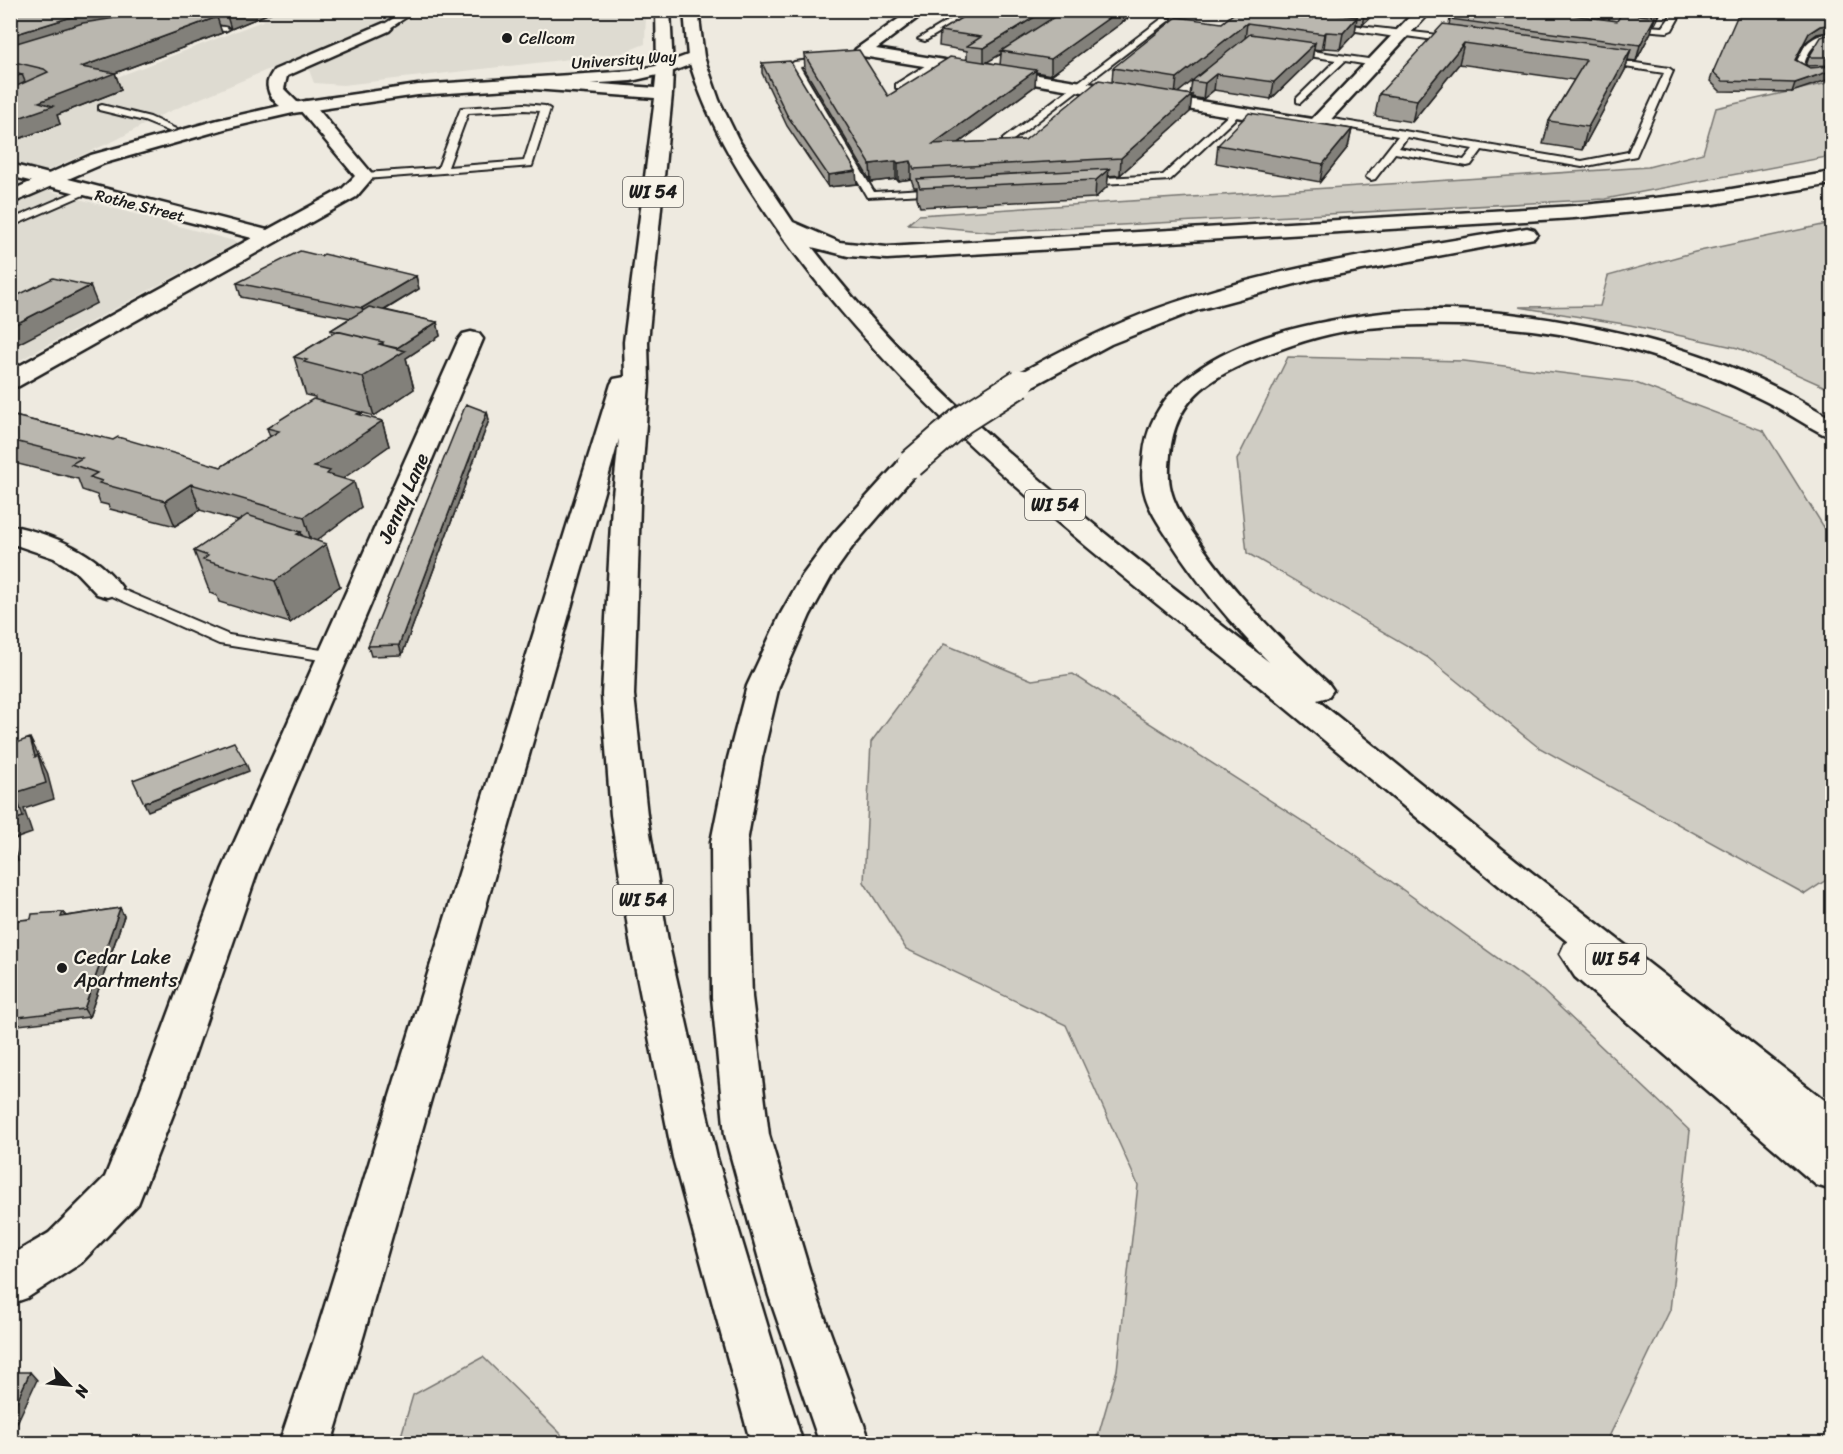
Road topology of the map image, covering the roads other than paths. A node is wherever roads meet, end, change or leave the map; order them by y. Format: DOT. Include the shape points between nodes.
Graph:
graph roads {
  1 [pos="413,10"];
  2 [pos="663,10"];
  3 [pos="691,10"];
  4 [pos="921,10"];
  5 [pos="973,10"];
  6 [pos="1425,10"];
  7 [pos="1609,10"];
  8 [pos="1679,10"];
  9 [pos="1167,19"];
  10 [pos="1570,19"];
  11 [pos="1601,23"];
  12 [pos="185,24"];
  13 [pos="1324,24"];
  14 [pos="1612,25"];
  15 [pos="1623,26"];
  16 [pos="384,28"];
  17 [pos="225,29"];
  18 [pos="1403,34"];
  19 [pos="1833,36"];
  20 [pos="922,39"];
  21 [pos="1462,41"];
  22 [pos="1278,49"];
  23 [pos="647,54"];
  24 [pos="696,57"];
  25 [pos="1343,58"];
  26 [pos="837,59"];
  27 [pos="1588,59"];
  28 [pos="308,60"];
  29 [pos="665,61"];
  30 [pos="1375,63"];
  31 [pos="934,64"];
  32 [pos="551,65"];
  33 [pos="1833,70"];
  34 [pos="520,83"];
  35 [pos="899,86"];
  36 [pos="1078,87"];
  37 [pos="664,94"];
  38 [pos="302,98"];
  39 [pos="1300,100"];
  40 [pos="102,108"];
  41 [pos="1237,112"];
  42 [pos="1318,123"];
  43 [pos="171,129"];
  44 [pos="1405,134"];
  45 [pos="1006,141"];
  46 [pos="1479,147"];
  47 [pos="1392,150"];
  48 [pos="98,159"];
  49 [pos="10,170"];
  50 [pos="442,170"];
  51 [pos="365,176"];
  52 [pos="1371,177"];
  53 [pos="1833,178"];
  54 [pos="49,181"];
  55 [pos="1072,183"];
  56 [pos="954,190"];
  57 [pos="84,191"];
  58 [pos="10,198"];
  59 [pos="1714,198"];
  60 [pos="10,224"];
  61 [pos="783,225"];
  62 [pos="270,237"];
  63 [pos="471,339"];
  64 [pos="636,342"];
  65 [pos="10,381"];
  66 [pos="1833,429"];
  67 [pos="10,533"];
  68 [pos="107,588"];
  69 [pos="334,657"];
  70 [pos="1402,786"];
  71 [pos="1532,893"];
  72 [pos="1833,1131"];
  73 [pos="1833,1172"];
  74 [pos="10,1282"];
  75 [pos="305,1443"];
  76 [pos="777,1443"];
  77 [pos="846,1443"];
  1 -- 16 [label="lane"];
  2 -- 29 [label="main road, WI 54"];
  3 -- 24 [label="main road, WI 54"];
  4 -- 31 [label="main road" via="858,53"];
  5 -- 20 [label="lane"];
  6 -- 18 [label="main road"];
  7 -- 11 [label="lane"];
  8 -- 15 [label="lane" via="1664,30"];
  9 -- 36 [label="lane"];
  10 -- 11 [label="lane"];
  11 -- 14 [label="lane"];
  12 -- 17 [label="lane"];
  13 -- 18 [label="lane"];
  16 -- 28 [label="main road"];
  18 -- 21 [label="lane"];
  18 -- 30 [label="main road"];
  19 -- 33 [label="lane" via="1814,38 1805,48 1798,68 1809,73"];
  22 -- 25 [label="lane"];
  23 -- 29 [label="main road, University Way"];
  24 -- 29 [label="main road, University Way"];
  24 -- 61 [label="main road, WI 54" via="715,110 738,157"];
  25 -- 30 [label="lane"];
  25 -- 39 [label="lane"];
  26 -- 56 [label="lane" via="794,65 871,195"];
  27 -- 46 [label="lane" via="1669,71 1632,154 1582,164"];
  28 -- 38 [label="main road" via="300,72"];
  28 -- 38 [label="main road" via="287,68 278,77 275,88"];
  29 -- 34 [label="main road, University Way" via="638,75"];
  29 -- 37 [label="main road, WI 54"];
  30 -- 42 [label="main road"];
  31 -- 35 [label="lane"];
  31 -- 36 [label="main road" via="988,68"];
  32 -- 38 [label="main road, University Way" via="382,83"];
  34 -- 37 [label="main road"];
  34 -- 38 [label="main road, University Way"];
  36 -- 41 [label="main road" via="1179,98"];
  36 -- 45 [label="lane"];
  37 -- 64 [label="main road, WI 54"];
  38 -- 43 [label="main road, University Way"];
  38 -- 48 [label="main road, University Way"];
  38 -- 51 [label="main road"];
  40 -- 43 [label="lane"];
  41 -- 42 [label="main road"];
  41 -- 55 [label="lane" via="1166,177"];
  42 -- 44 [label="lane"];
  43 -- 48 [label="main road, University Way"];
  44 -- 46 [label="lane"];
  44 -- 47 [label="lane"];
  46 -- 47 [label="lane" via="1467,163"];
  47 -- 52 [label="lane"];
  48 -- 54 [label="main road"];
  49 -- 54 [label="main road, Rothe Street"];
  50 -- 50 [label="lane" via="499,162 528,164 545,109 464,110"];
  50 -- 51 [label="lane"];
  51 -- 62 [label="main road" via="332,205"];
  53 -- 59 [label="main road"];
  54 -- 57 [label="main road, Rothe Street"];
  54 -- 58 [label="main road"];
  57 -- 60 [label="lane"];
  57 -- 62 [label="main road, Rothe Street"];
  59 -- 61 [label="main road" via="1529,216 887,253 835,248"];
  59 -- 77 [label="main road, bridge" via="1258,285 1109,336 1020,383 962,420 911,464 843,540 817,576 763,686 745,758 729,842 732,997 747,1135 794,1296"];
  61 -- 70 [label="main road, WI 54" via="852,314 1010,468"];
  62 -- 65 [label="main road"];
  63 -- 69 [label="main road, Jenny Lane"];
  64 -- 75 [label="main road"];
  64 -- 76 [label="main road, WI 54" via="638,383 626,504 618,695 629,814 649,941 695,1158"];
  66 -- 70 [label="main road" via="1771,393 1686,359 1582,333 1479,320 1426,318 1336,325 1244,351 1195,381 1164,419 1157,449 1156,484 1168,515 1209,580 1266,645 1326,699"];
  67 -- 68 [label="main road" via="64,552 85,565"];
  68 -- 69 [label="lane" via="225,640"];
  69 -- 74 [label="main road, Jenny Lane" via="240,870 122,1190 65,1248"];
  70 -- 71 [label="main road, WI 54"];
  71 -- 72 [label="main road, WI 54"];
  71 -- 73 [label="main road" via="1589,966"];
}
